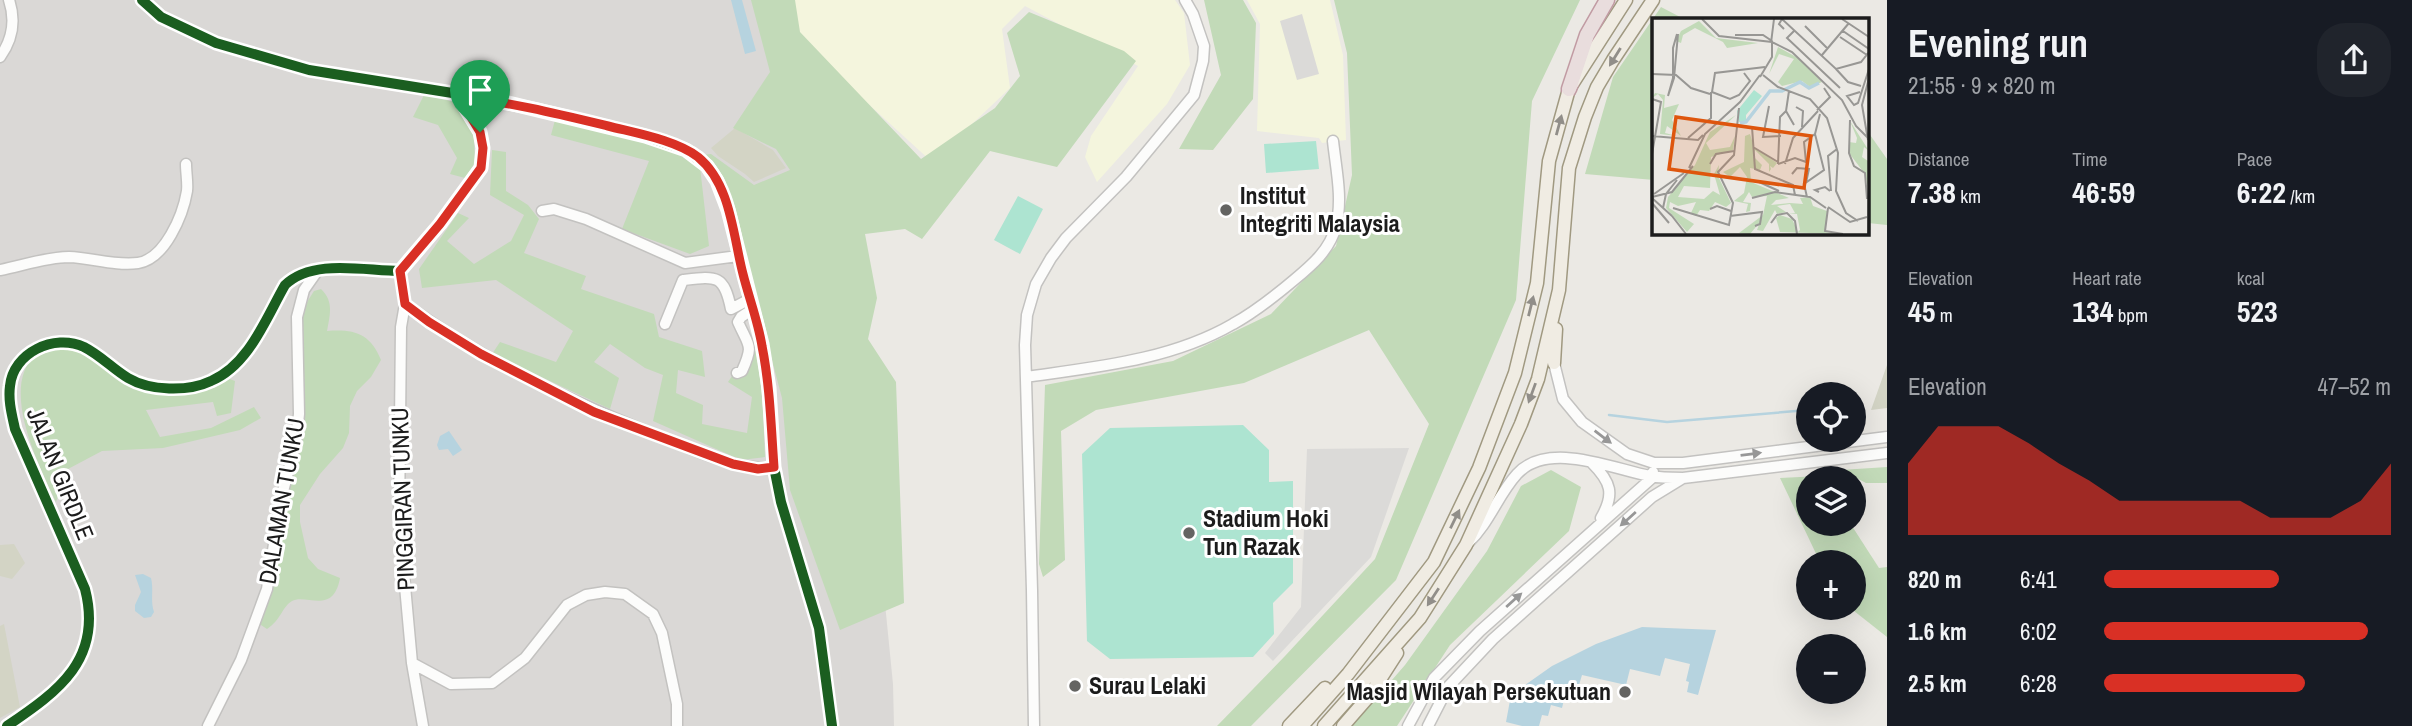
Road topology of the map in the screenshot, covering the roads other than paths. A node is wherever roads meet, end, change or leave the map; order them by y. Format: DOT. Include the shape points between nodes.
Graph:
graph roads {
  1 [pos="9,0"];
  2 [pos="142,0"];
  3 [pos="1185,0"];
  4 [pos="1607,0"];
  5 [pos="1626,0"];
  6 [pos="1653,0"];
  7 [pos="0,57"];
  8 [pos="1569,89"];
  9 [pos="458,96"];
  10 [pos="1333,141"];
  11 [pos="186,164"];
  12 [pos="542,211"];
  13 [pos="738,256"];
  14 [pos="0,270"];
  15 [pos="318,270"];
  16 [pos="400,271"];
  17 [pos="1559,290"];
  18 [pos="405,304"];
  19 [pos="751,304"];
  20 [pos="731,309"];
  21 [pos="738,322"];
  22 [pos="665,324"];
  23 [pos="1554,363"];
  24 [pos="737,373"];
  25 [pos="1027,377"];
  26 [pos="1887,437"];
  27 [pos="1887,453"];
  28 [pos="1592,463"];
  29 [pos="1654,463"];
  30 [pos="1683,463"];
  31 [pos="774,467"];
  32 [pos="1653,477"];
  33 [pos="1683,478"];
  34 [pos="1596,526"];
  35 [pos="1466,545"];
  36 [pos="1393,618"];
  37 [pos="1420,618"];
  38 [pos="412,663"];
  39 [pos="7,726"];
  40 [pos="208,726"];
  41 [pos="423,726"];
  42 [pos="677,726"];
  43 [pos="832,726"];
  44 [pos="1034,726"];
  45 [pos="1287,726"];
  46 [pos="1302,726"];
  47 [pos="1324,726"];
  48 [pos="1343,726"];
  49 [pos="1408,726"];
  50 [pos="1428,726"];
  1 -- 7 [label="street" via="14,26"];
  2 -- 9 [label="street" via="161,17 216,43 309,70"];
  3 -- 25 [label="street" via="1204,46 1194,94 1051,258 1036,284 1027,315"];
  4 -- 8 [label="highway" via="1587,35"];
  5 -- 8 [label="main road"];
  6 -- 17 [label="main road, one-way" via="1613,60 1585,117 1569,169"];
  36 -- 8 [label="main road, one-way" via="1434,562 1479,468 1515,373 1537,283 1549,161"];
  9 -- 13 [label="street" via="534,108 645,135 686,150 707,166 717,181"];
  9 -- 16 [label="street" via="480,132 481,168"];
  10 -- 25 [label="street" via="1339,193 1336,226 1328,246 1313,264 1277,294 1234,324 1167,352"];
  11 -- 14 [label="street" via="187,191 178,219 169,240 154,256 120,263 66,257"];
  12 -- 13 [label="street" via="554,209 586,219 685,263"];
  13 -- 19 [label="street"];
  15 -- 16 [label="street, JALAN GIRDLE"];
  15 -- 39 [label="street, JALAN GIRDLE" via="298,274 285,285 249,348 232,368 211,382 160,388 130,379 83,346 67,343 45,344 20,362 10,386 15,429 85,589 89,628 78,664 67,679"];
  15 -- 40 [label="street, DALAMAN TUNKU" via="304,290 297,317 297,433 267,589 241,660"];
  16 -- 18 [label="street, PINGGIRAN TUNKU"];
  17 -- 23 [label="main road"];
  17 -- 35 [label="main road, one-way" via="1538,379"];
  18 -- 31 [label="street" via="481,354 594,412 733,464"];
  18 -- 38 [label="street, PINGGIRAN TUNKU" via="398,520"];
  19 -- 20 [label="street"];
  19 -- 21 [label="street"];
  19 -- 31 [label="street" via="769,388"];
  20 -- 21 [label="street"];
  20 -- 22 [label="street" via="723,283 713,278 683,281"];
  21 -- 24 [label="street" via="750,352"];
  23 -- 29 [label="street, one-way" via="1563,398 1582,422 1627,454"];
  25 -- 44 [label="street"];
  30 -- 26 [label="street, one-way"];
  27 -- 33 [label="street"];
  28 -- 32 [label="street"];
  28 -- 34 [label="street" via="1605,476 1609,491 1608,506"];
  28 -- 35 [label="street" via="1551,457 1530,464 1512,480 1481,530"];
  29 -- 30 [label="street"];
  29 -- 32 [label="street"];
  30 -- 33 [label="street"];
  31 -- 43 [label="street" via="819,628"];
  32 -- 33 [label="street"];
  32 -- 34 [label="street"];
  33 -- 50 [label="street, one-way" via="1652,498 1493,639 1448,687"];
  49 -- 34 [label="street, one-way" via="1434,678"];
  35 -- 37 [label="main road, one-way"];
  36 -- 45 [label="main road"];
  36 -- 46 [label="main road"];
  37 -- 47 [label="main road"];
  37 -- 48 [label="main road" via="1370,695"];
  38 -- 41 [label="street, PINGGIRAN TUNKU"];
  38 -- 42 [label="street" via="451,684 492,683 525,658 567,605 605,592 625,594 653,614 662,633 677,704"];
}
